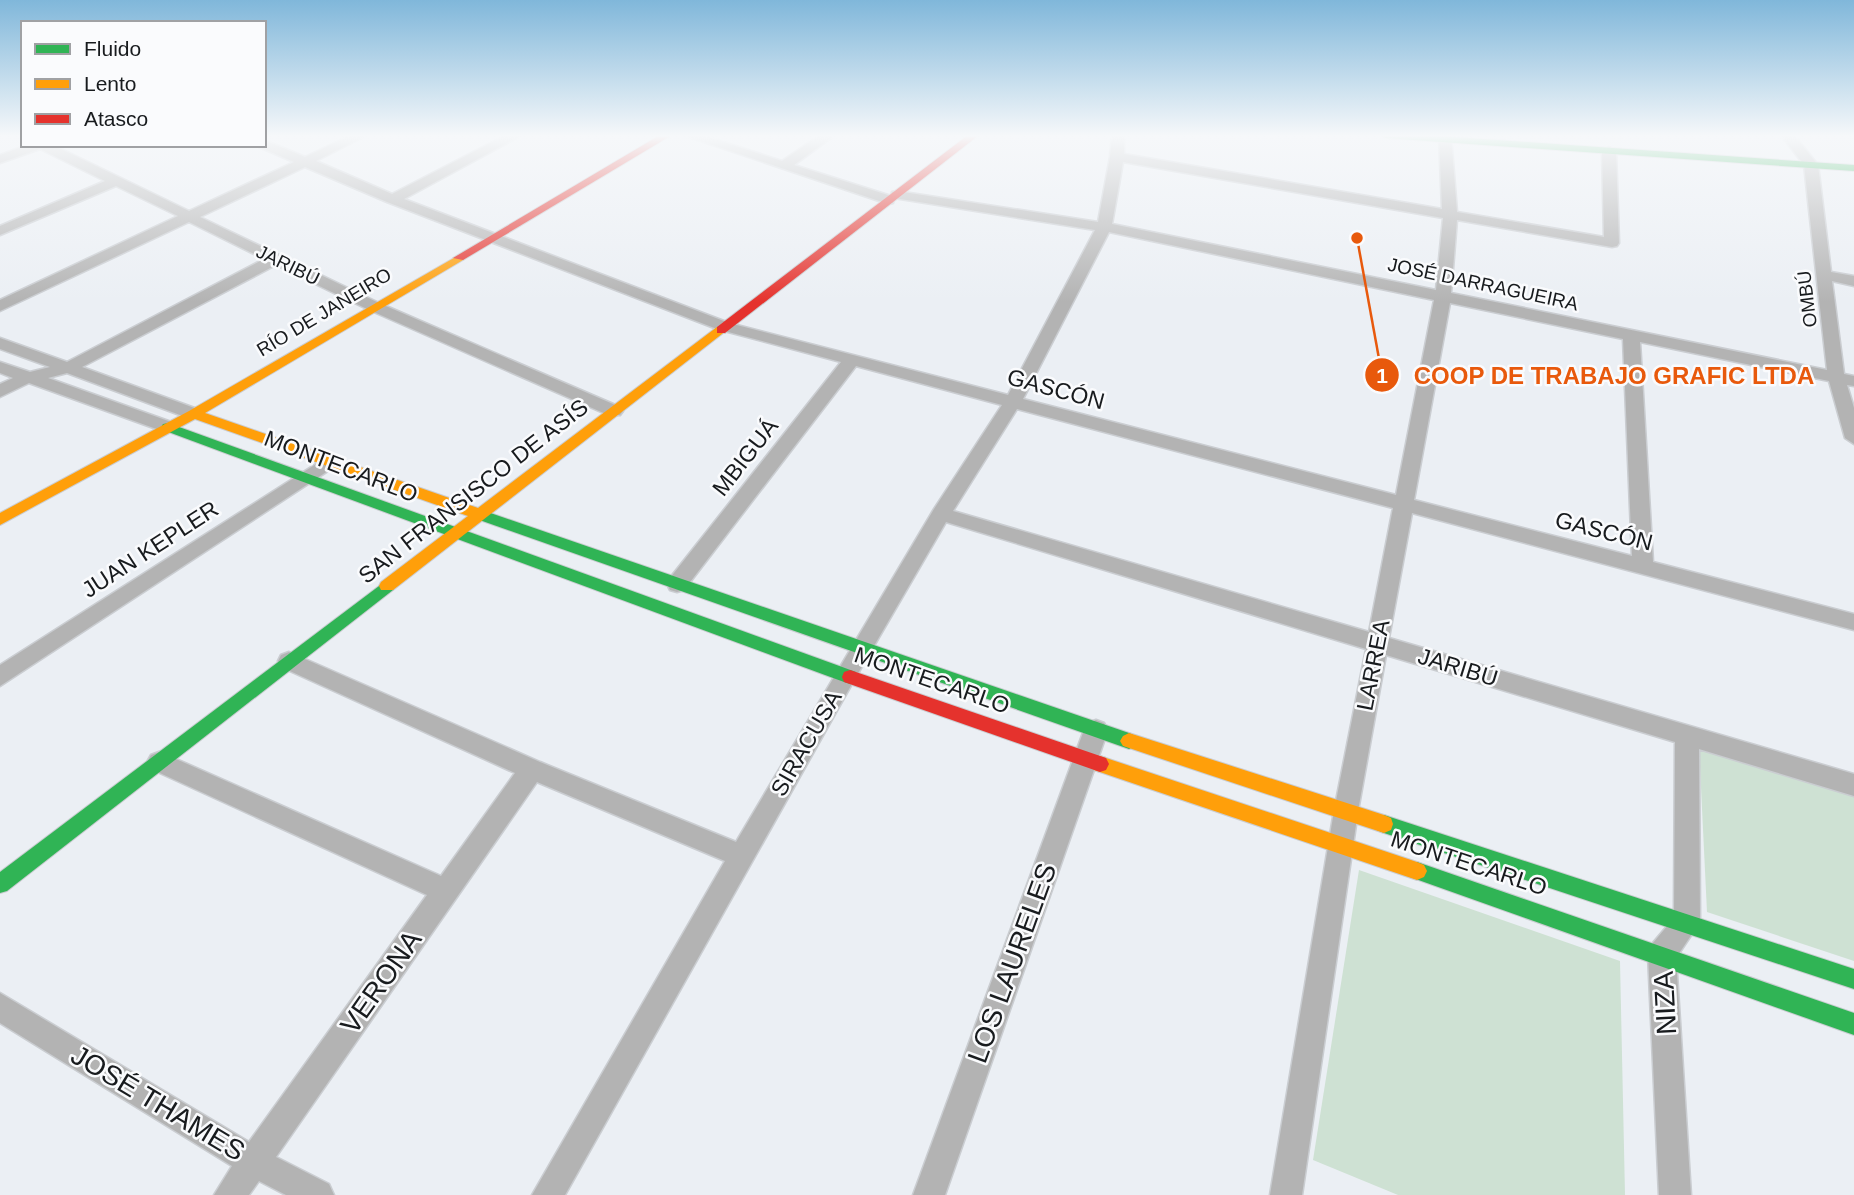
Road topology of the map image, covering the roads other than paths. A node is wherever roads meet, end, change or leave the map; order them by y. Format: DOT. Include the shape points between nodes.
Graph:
graph roads {
  1 [pos="94,191"];
  2 [pos="134,191"];
  3 [pos="244,191"];
  4 [pos="375,191"];
  5 [pos="406,191"];
  6 [pos="572,191"];
  7 [pos="867,191"];
  8 [pos="901,191"];
  9 [pos="1111,191"];
  10 [pos="1304,191"];
  11 [pos="1449,191"];
  12 [pos="1609,191"];
  13 [pos="1812,191"];
  14 [pos="392,198"];
  15 [pos="892,198"];
  16 [pos="189,217"];
  17 [pos="1450,217"];
  18 [pos="1104,227"];
  19 [pos="0,231"];
  20 [pos="491,238"];
  21 [pos="275,259"];
  22 [pos="1826,275"];
  23 [pos="1854,281"];
  24 [pos="1443,296"];
  25 [pos="0,306"];
  26 [pos="373,306"];
  27 [pos="723,326"];
  28 [pos="1631,334"];
  29 [pos="0,343"];
  30 [pos="852,360"];
  31 [pos="0,367"];
  32 [pos="68,368"];
  33 [pos="1836,377"];
  34 [pos="26,378"];
  35 [pos="1854,381"];
  36 [pos="0,391"];
  37 [pos="1012,402"];
  38 [pos="614,411"];
  39 [pos="194,414"];
  40 [pos="169,428"];
  41 [pos="1854,438"];
  42 [pos="327,463"];
  43 [pos="304,478"];
  44 [pos="1405,505"];
  45 [pos="941,514"];
  46 [pos="481,515"];
  47 [pos="0,520"];
  48 [pos="455,535"];
  49 [pos="1643,567"];
  50 [pos="677,584"];
  51 [pos="1854,622"];
  52 [pos="1377,642"];
  53 [pos="862,650"];
  54 [pos="289,661"];
  55 [pos="845,676"];
  56 [pos="0,677"];
  57 [pos="1096,730"];
  58 [pos="1687,735"];
  59 [pos="1085,758"];
  60 [pos="159,762"];
  61 [pos="532,769"];
  62 [pos="1854,785"];
  63 [pos="1346,811"];
  64 [pos="1342,847"];
  65 [pos="741,856"];
  66 [pos="0,884"];
  67 [pos="445,890"];
  68 [pos="1687,922"];
  69 [pos="1662,954"];
  70 [pos="1854,979"];
  71 [pos="0,1007"];
  72 [pos="1854,1024"];
  73 [pos="254,1163"];
  74 [pos="230,1195"];
  75 [pos="318,1195"];
  76 [pos="548,1195"];
  77 [pos="929,1195"];
  78 [pos="1286,1195"];
  79 [pos="1675,1195"];
  1 -- 19 [label="street"];
  2 -- 16 [label="street, JARIBÚ"];
  3 -- 16 [label="street"];
  4 -- 14 [label="street, GASCÓN"];
  5 -- 14 [label="street"];
  6 -- 20 [label="main road, RÍO DE JANEIRO"];
  7 -- 15 [label="street, JOSÉ DARRAGUEIRA"];
  8 -- 15 [label="main road, SAN FRANSISCO DE ASÍS"];
  9 -- 18 [label="street, SIRACUSA"];
  10 -- 17 [label="street"];
  11 -- 17 [label="street, LARREA"];
  12 -- 17 [label="street" via="1612,243"];
  13 -- 22 [label="street, OMBÚ"];
  14 -- 20 [label="street, GASCÓN"];
  15 -- 18 [label="street, JOSÉ DARRAGUEIRA"];
  15 -- 27 [label="main road, SAN FRANSISCO DE ASÍS"];
  16 -- 21 [label="street, JARIBÚ"];
  16 -- 25 [label="street"];
  17 -- 24 [label="street, LARREA"];
  18 -- 24 [label="street, JOSÉ DARRAGUEIRA"];
  18 -- 37 [label="street, SIRACUSA"];
  20 -- 26 [label="main road, RÍO DE JANEIRO"];
  20 -- 27 [label="street, GASCÓN"];
  21 -- 26 [label="street, JARIBÚ"];
  21 -- 32 [label="street"];
  22 -- 23 [label="street"];
  22 -- 33 [label="street, OMBÚ"];
  24 -- 28 [label="street, JOSÉ DARRAGUEIRA"];
  24 -- 44 [label="street, LARREA"];
  26 -- 38 [label="street, JARIBÚ"];
  26 -- 39 [label="main road, RÍO DE JANEIRO"];
  27 -- 30 [label="street, GASCÓN"];
  27 -- 38 [label="main road, SAN FRANSISCO DE ASÍS"];
  28 -- 33 [label="street, JOSÉ DARRAGUEIRA"];
  28 -- 49 [label="street"];
  29 -- 32 [label="street, MONTECARLO"];
  30 -- 37 [label="street, GASCÓN"];
  30 -- 50 [label="street, MBIGUÁ"];
  31 -- 34 [label="street, MONTECARLO"];
  32 -- 34 [label="street"];
  32 -- 39 [label="street, MONTECARLO"];
  33 -- 35 [label="street, JOSÉ DARRAGUEIRA"];
  33 -- 41 [label="street, OMBÚ"];
  34 -- 36 [label="street"];
  34 -- 40 [label="street, MONTECARLO"];
  37 -- 44 [label="street, GASCÓN"];
  37 -- 45 [label="street, SIRACUSA"];
  38 -- 46 [label="main road, SAN FRANSISCO DE ASÍS"];
  39 -- 40 [label="main road, RÍO DE JANEIRO"];
  39 -- 42 [label="main road, MONTECARLO"];
  40 -- 43 [label="main road, MONTECARLO"];
  40 -- 47 [label="main road, RÍO DE JANEIRO"];
  42 -- 43 [label="street, JUAN KEPLER"];
  42 -- 46 [label="main road, MONTECARLO"];
  43 -- 48 [label="main road, MONTECARLO"];
  43 -- 56 [label="street, JUAN KEPLER"];
  44 -- 49 [label="street, GASCÓN"];
  44 -- 52 [label="street, LARREA"];
  45 -- 52 [label="street, JARIBÚ"];
  45 -- 53 [label="street, SIRACUSA"];
  46 -- 48 [label="main road, SAN FRANSISCO DE ASÍS"];
  46 -- 50 [label="main road, MONTECARLO"];
  48 -- 54 [label="main road, SAN FRANSISCO DE ASÍS"];
  48 -- 55 [label="main road, MONTECARLO"];
  49 -- 51 [label="street, GASCÓN"];
  50 -- 53 [label="main road, MONTECARLO"];
  52 -- 58 [label="street, JARIBÚ"];
  52 -- 63 [label="street, LARREA"];
  53 -- 55 [label="street, SIRACUSA"];
  53 -- 57 [label="main road, MONTECARLO"];
  54 -- 60 [label="main road, SAN FRANSISCO DE ASÍS"];
  54 -- 61 [label="street"];
  55 -- 59 [label="main road, MONTECARLO"];
  55 -- 65 [label="street, SIRACUSA"];
  57 -- 59 [label="street, LOS LAURELES"];
  57 -- 63 [label="main road, MONTECARLO"];
  58 -- 62 [label="street, JARIBÚ"];
  58 -- 68 [label="street"];
  59 -- 64 [label="main road, MONTECARLO"];
  59 -- 77 [label="street, LOS LAURELES"];
  60 -- 66 [label="main road, SAN FRANSISCO DE ASÍS"];
  60 -- 67 [label="street"];
  61 -- 65 [label="street"];
  61 -- 67 [label="street, VERONA"];
  63 -- 64 [label="street, LARREA"];
  63 -- 68 [label="main road, MONTECARLO"];
  64 -- 69 [label="main road, MONTECARLO"];
  64 -- 78 [label="street, LARREA"];
  65 -- 76 [label="street, SIRACUSA"];
  67 -- 73 [label="street, VERONA"];
  68 -- 69 [label="street, NIZA"];
  68 -- 70 [label="main road, MONTECARLO"];
  69 -- 72 [label="main road, MONTECARLO"];
  69 -- 79 [label="street, NIZA"];
  71 -- 73 [label="street, JOSÉ THAMES"];
  73 -- 74 [label="street, VERONA"];
  73 -- 75 [label="street, JOSÉ THAMES"];
}
